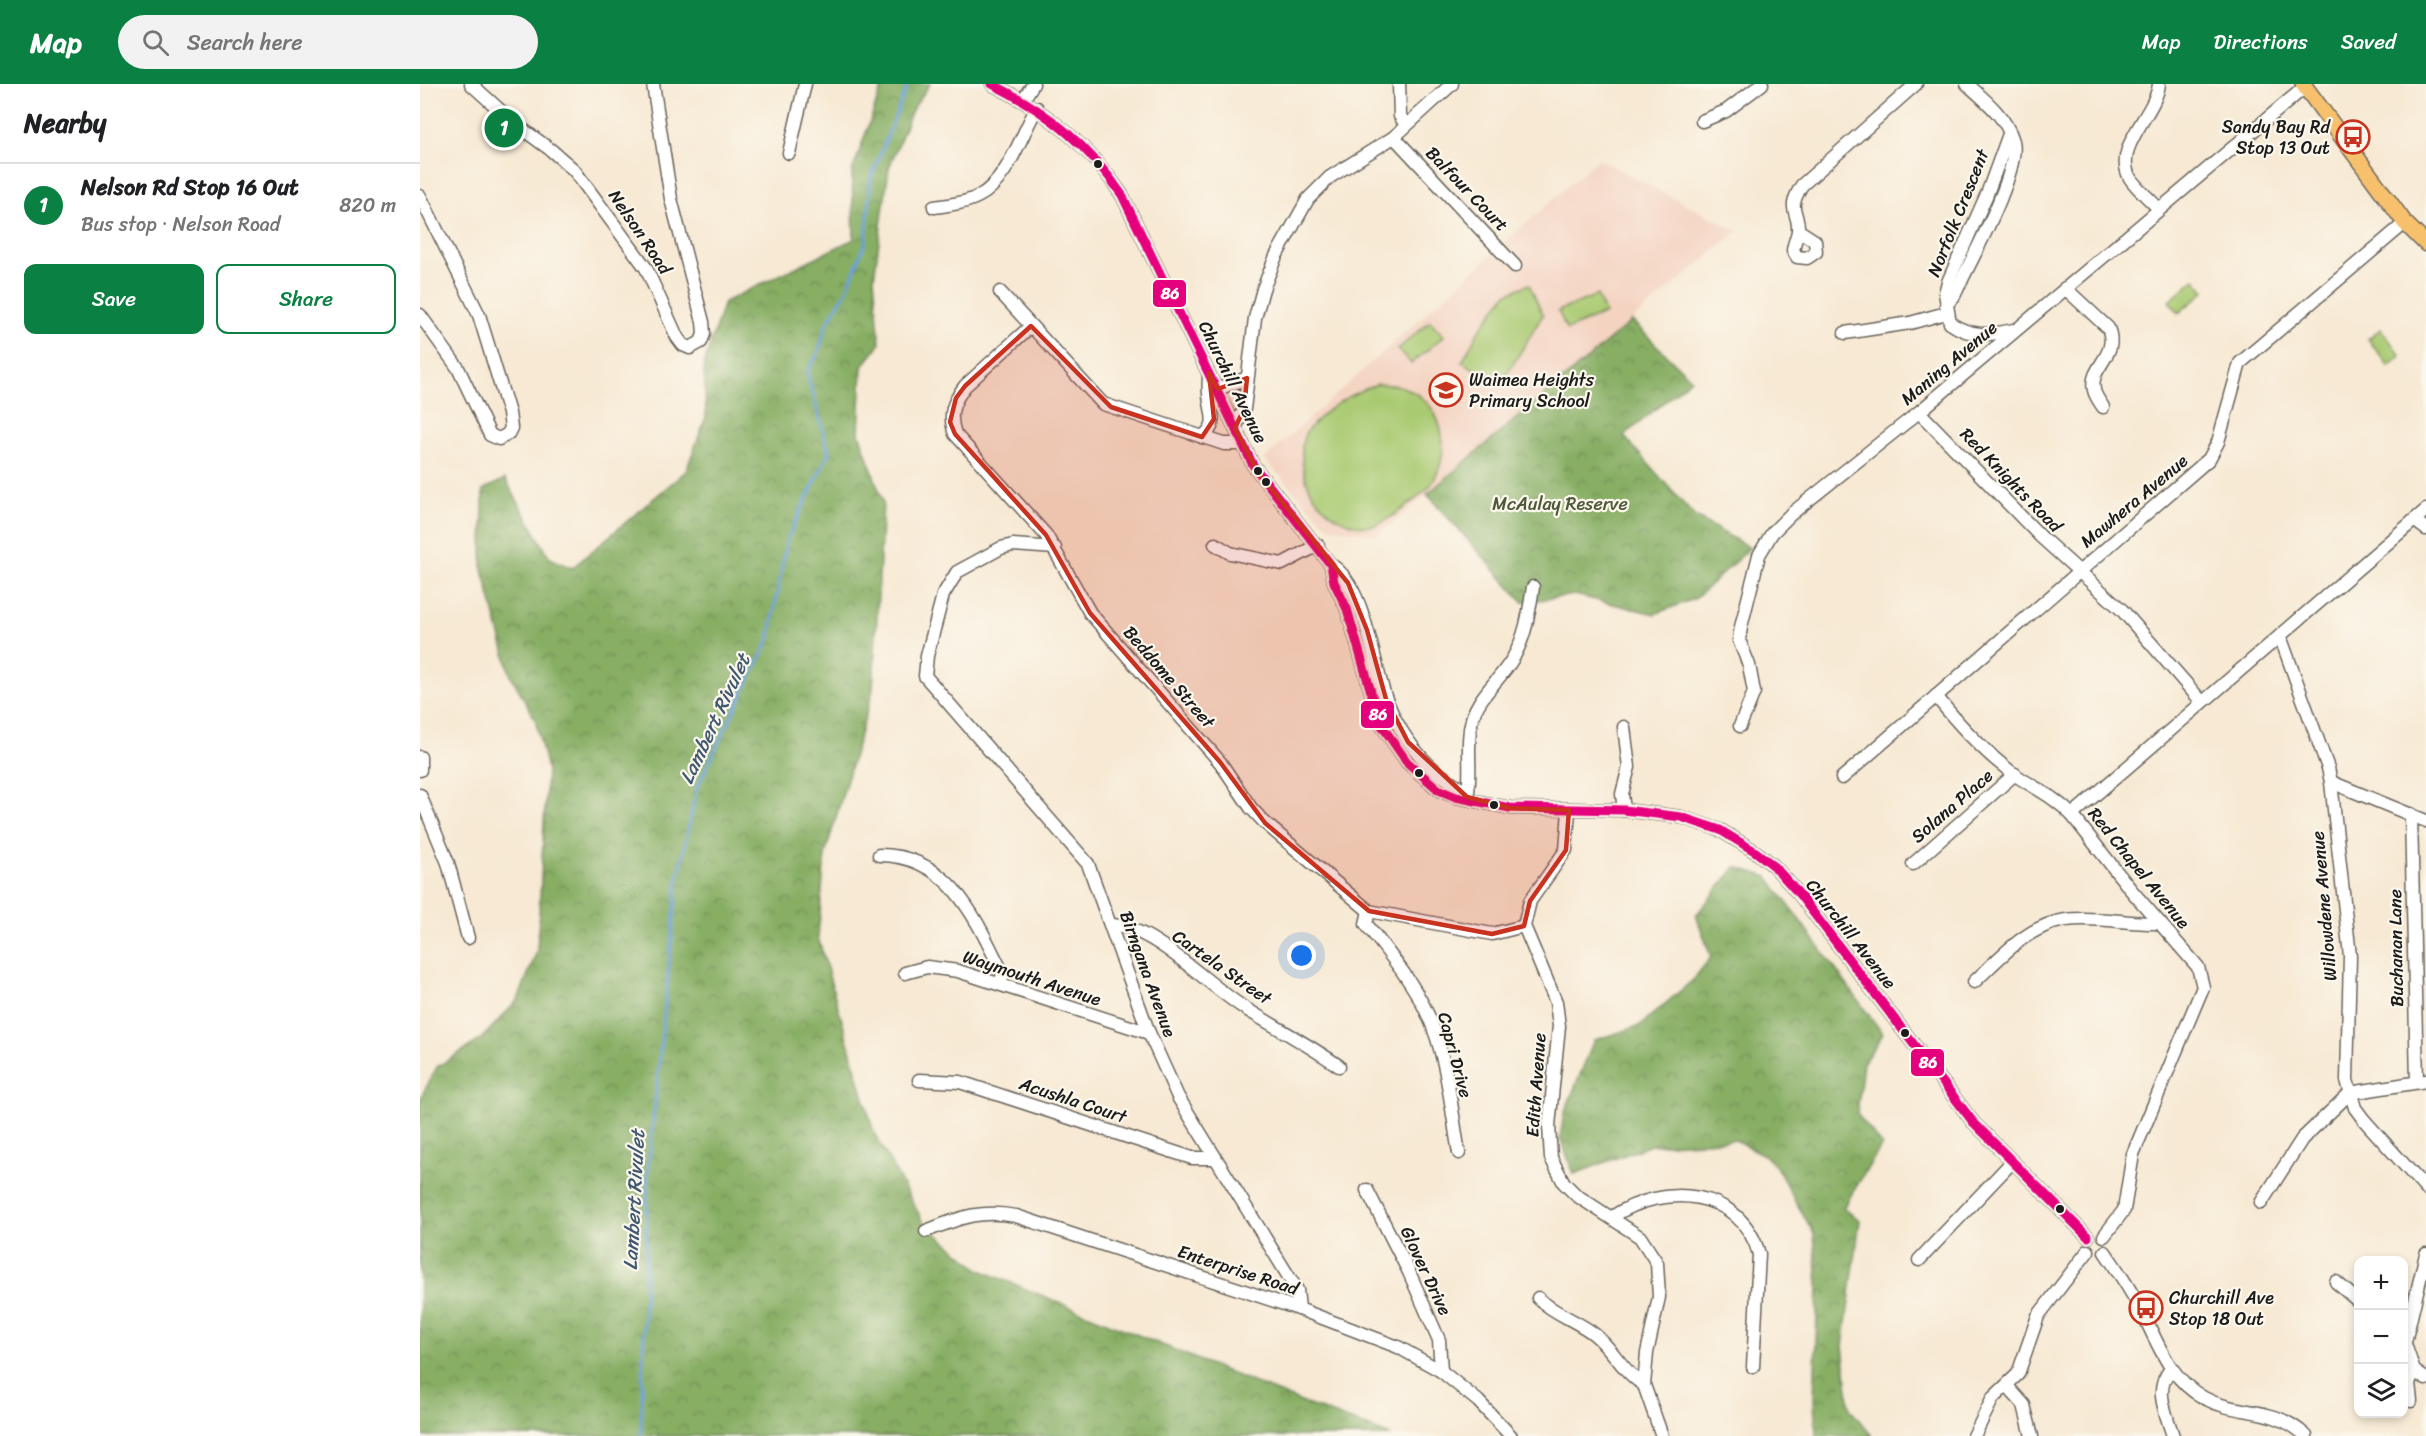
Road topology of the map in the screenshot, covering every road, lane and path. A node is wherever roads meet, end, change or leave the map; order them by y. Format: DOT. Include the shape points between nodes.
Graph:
graph roads {
  1 [pos="471,84"];
  2 [pos="653,84"];
  3 [pos="805,84"];
  4 [pos="992,84"];
  5 [pos="1033,84"];
  6 [pos="1399,84"];
  7 [pos="1452,84"];
  8 [pos="1762,84"];
  9 [pos="1916,84"];
  10 [pos="1967,84"];
  11 [pos="2159,84"];
  12 [pos="2304,85"];
  13 [pos="1023,100"];
  14 [pos="1037,108"];
  15 [pos="1702,122"];
  16 [pos="1406,125"];
  17 [pos="1394,136"];
  18 [pos="789,153"];
  19 [pos="420,196"];
  20 [pos="934,207"];
  21 [pos="2159,209"];
  22 [pos="2405,223"];
  23 [pos="1798,230"];
  24 [pos="2426,244"];
  25 [pos="1515,266"];
  26 [pos="2065,288"];
  27 [pos="1000,292"];
  28 [pos="1946,309"];
  29 [pos="420,315"];
  30 [pos="1031,326"];
  31 [pos="2016,330"];
  32 [pos="1845,333"];
  33 [pos="1209,373"];
  34 [pos="1247,378"];
  35 [pos="1218,389"];
  36 [pos="2103,407"];
  37 [pos="1919,412"];
  38 [pos="1235,428"];
  39 [pos="1202,437"];
  40 [pos="1243,444"];
  41 [pos="2426,510"];
  42 [pos="2414,520"];
  43 [pos="2426,529"];
  44 [pos="1215,544"];
  45 [pos="1317,545"];
  46 [pos="1055,548"];
  47 [pos="2079,571"];
  48 [pos="1533,587"];
  49 [pos="2280,636"];
  50 [pos="1936,696"];
  51 [pos="2202,702"];
  52 [pos="1740,726"];
  53 [pos="1624,728"];
  54 [pos="420,757"];
  55 [pos="420,770"];
  56 [pos="2015,774"];
  57 [pos="1842,777"];
  58 [pos="2331,782"];
  59 [pos="420,795"];
  60 [pos="1467,797"];
  61 [pos="1569,810"];
  62 [pos="1624,810"];
  63 [pos="2411,814"];
  64 [pos="2072,815"];
  65 [pos="2426,821"];
  66 [pos="879,855"];
  67 [pos="1913,864"];
  68 [pos="1369,911"];
  69 [pos="2160,923"];
  70 [pos="1112,925"];
  71 [pos="1524,926"];
  72 [pos="468,938"];
  73 [pos="905,973"];
  74 [pos="1974,982"];
  75 [pos="1000,984"];
  76 [pos="1149,1033"];
  77 [pos="1339,1066"];
  78 [pos="919,1080"];
  79 [pos="2422,1081"];
  80 [pos="2350,1094"];
  81 [pos="1460,1153"];
  82 [pos="1215,1158"];
  83 [pos="2012,1162"];
  84 [pos="2426,1189"];
  85 [pos="1367,1190"];
  86 [pos="2261,1203"];
  87 [pos="1612,1217"];
  88 [pos="926,1232"];
  89 [pos="2104,1236"];
  90 [pos="2088,1237"];
  91 [pos="2088,1251"];
  92 [pos="2105,1252"];
  93 [pos="2426,1254"];
  94 [pos="1919,1260"];
  95 [pos="2336,1282"];
  96 [pos="1538,1298"];
  97 [pos="2354,1298"];
  98 [pos="1299,1309"];
  99 [pos="2408,1325"];
  100 [pos="2408,1353"];
  101 [pos="1753,1367"];
  102 [pos="2171,1369"];
  103 [pos="1440,1371"];
  104 [pos="2414,1371"];
  105 [pos="2426,1379"];
  106 [pos="1644,1385"];
  107 [pos="2007,1386"];
  108 [pos="2411,1401"];
  109 [pos="1511,1436"];
  110 [pos="1662,1436"];
  111 [pos="1974,1436"];
  112 [pos="2032,1436"];
  113 [pos="2173,1436"];
  114 [pos="2306,1436"];
  1 -- 2 [label="street, Nelson Road" via="574,170 646,268 677,336 690,348 698,346 702,339 703,322 671,199"];
  3 -- 18 [label="street"];
  4 -- 13 [label="street, Churchill Avenue"];
  5 -- 13 [label="street"];
  6 -- 16 [label="street" via="1400,116"];
  7 -- 16 [label="street"];
  8 -- 15 [label="street" via="1726,111"];
  9 -- 23 [label="street" via="1802,185 1795,196 1793,211"];
  10 -- 28 [label="street, Norfolk Crescent" via="1999,115 2014,153 1997,207"];
  11 -- 21 [label="street" via="2152,108 2131,144 2127,168 2130,178"];
  12 -- 21 [label="street, Maning Avenue"];
  12 -- 22 [label="main road"];
  13 -- 14 [label="street, Churchill Avenue"];
  14 -- 20 [label="street" via="1011,160 987,190 971,200"];
  14 -- 33 [label="street, Churchill Avenue" via="1098,161 1122,195"];
  16 -- 17 [label="street"];
  17 -- 25 [label="street, Balfour Court"];
  17 -- 34 [label="street" via="1330,177 1308,199 1276,256 1263,289"];
  19 -- 29 [label="street" via="465,282 485,332 510,419 510,432 505,436 490,435 458,368"];
  21 -- 26 [label="street, Maning Avenue"];
  22 -- 24 [label="main road"];
  22 -- 47 [label="street, Mawhera Avenue" via="2240,363 2218,442 2209,459"];
  26 -- 31 [label="street, Maning Avenue"];
  26 -- 36 [label="street" via="2109,328 2112,336 2111,349 2094,378 2094,390"];
  27 -- 30 [label="street"];
  28 -- 31 [label="street" via="1950,323 1963,332 1982,336"];
  28 -- 32 [label="street" via="1910,323"];
  30 -- 39 [label="street" via="1103,404"];
  30 -- 46 [label="street, Beddome Street" via="965,386 956,398 950,422 955,434"];
  31 -- 37 [label="street, Maning Avenue"];
  33 -- 35 [label="street, Churchill Avenue"];
  33 -- 39 [label="street" via="1214,426"];
  34 -- 35 [label="street"];
  34 -- 38 [label="street" via="1244,409"];
  35 -- 38 [label="street, Churchill Avenue"];
  37 -- 47 [label="street, Red Knights Road"];
  37 -- 52 [label="street, Maning Avenue" via="1772,533 1760,555 1739,640 1754,692"];
  38 -- 40 [label="street, Churchill Avenue"];
  39 -- 40 [label="street" via="1224,444"];
  40 -- 45 [label="street, Churchill Avenue" via="1258,472"];
  41 -- 42 [label="street, Red Chapel Avenue"];
  42 -- 43 [label="street"];
  42 -- 49 [label="street, Red Chapel Avenue"];
  44 -- 45 [label="street" via="1230,554 1282,564"];
  45 -- 60 [label="street, Churchill Avenue" via="1331,565 1374,707 1391,741 1407,762 1439,790"];
  46 -- 68 [label="street, Beddome Street" via="1090,613 1220,762 1251,808"];
  46 -- 70 [label="street, Birngana Avenue" via="1013,545 957,572 943,595 925,676 1081,852"];
  47 -- 50 [label="street, Mawhera Avenue"];
  47 -- 51 [label="street, Red Knights Road" via="2122,610"];
  48 -- 60 [label="street" via="1525,634 1472,720"];
  49 -- 51 [label="street, Red Chapel Avenue"];
  49 -- 58 [label="street, Willowdene Avenue"];
  50 -- 56 [label="street" via="1983,750"];
  50 -- 57 [label="street, Mawhera Avenue"];
  51 -- 64 [label="street, Red Chapel Avenue"];
  53 -- 62 [label="street" via="1629,767 1622,794"];
  54 -- 55 [label="street"];
  56 -- 64 [label="street" via="2049,794"];
  56 -- 67 [label="street, Solana Place"];
  58 -- 63 [label="street"];
  58 -- 80 [label="street, Willowdene Avenue" via="2350,956 2346,1066"];
  59 -- 72 [label="street" via="448,863"];
  60 -- 61 [label="street, Churchill Avenue" via="1510,808"];
  61 -- 62 [label="street, Churchill Avenue"];
  61 -- 71 [label="street" via="1566,850 1530,901"];
  62 -- 83 [label="street, Churchill Avenue" via="1681,817 1720,830 1774,867 1823,925 1953,1099"];
  63 -- 65 [label="street"];
  63 -- 79 [label="street, Buchanan Lane"];
  64 -- 69 [label="street, Red Chapel Avenue"];
  66 -- 75 [label="street" via="906,857 941,877 982,930 1003,974"];
  68 -- 71 [label="street, Beddome Street" via="1492,934"];
  68 -- 81 [label="street, Capri Drive" via="1366,924 1416,991 1429,1016"];
  69 -- 74 [label="street" via="2067,919 2051,923 2018,942"];
  69 -- 89 [label="street, Red Chapel Avenue" via="2198,967 2204,987 2133,1154 2124,1210"];
  70 -- 76 [label="street, Birngana Avenue"];
  70 -- 77 [label="street, Cartela Street" via="1129,926 1244,1008"];
  71 -- 87 [label="street, Edith Avenue" via="1556,1002 1559,1026 1549,1126 1551,1158 1564,1183 1576,1195"];
  73 -- 75 [label="street, Waymouth Avenue" via="914,968 940,967"];
  75 -- 76 [label="street, Waymouth Avenue"];
  76 -- 82 [label="street, Birngana Avenue" via="1178,1096"];
  78 -- 82 [label="street, Acushla Court" via="960,1082 1192,1158"];
  79 -- 80 [label="street"];
  80 -- 84 [label="street, Willowdene Avenue" via="2364,1120"];
  80 -- 86 [label="street" via="2302,1138"];
  82 -- 98 [label="street, Birngana Avenue" via="1297,1290"];
  83 -- 90 [label="street, Churchill Avenue"];
  83 -- 94 [label="street"];
  85 -- 103 [label="street, Glover Drive" via="1439,1340"];
  87 -- 101 [label="street" via="1627,1208 1693,1195 1725,1207 1740,1219 1760,1254"];
  87 -- 106 [label="street, Edith Avenue" via="1652,1252 1659,1274 1659,1297"];
  88 -- 98 [label="street, Enterprise Road" via="967,1215 1016,1216"];
  89 -- 90 [label="street" via="2094,1233"];
  89 -- 92 [label="street" via="2108,1245"];
  90 -- 91 [label="street"];
  91 -- 92 [label="street" via="2095,1255"];
  91 -- 107 [label="street" via="2038,1316 2018,1374"];
  92 -- 102 [label="street"];
  93 -- 99 [label="street"];
  95 -- 97 [label="street"];
  96 -- 106 [label="street" via="1597,1336 1631,1377"];
  98 -- 103 [label="street, Enterprise Road" via="1398,1347"];
  100 -- 104 [label="street"];
  102 -- 113 [label="street" via="2160,1390"];
  102 -- 114 [label="street" via="2207,1399 2269,1413"];
  103 -- 109 [label="street, Enterprise Road" via="1478,1401"];
  104 -- 105 [label="street"];
  104 -- 108 [label="street" via="2409,1383"];
  106 -- 110 [label="street, Edith Avenue"];
  107 -- 111 [label="street" via="1994,1398"];
  107 -- 112 [label="street" via="2024,1404"];
}
